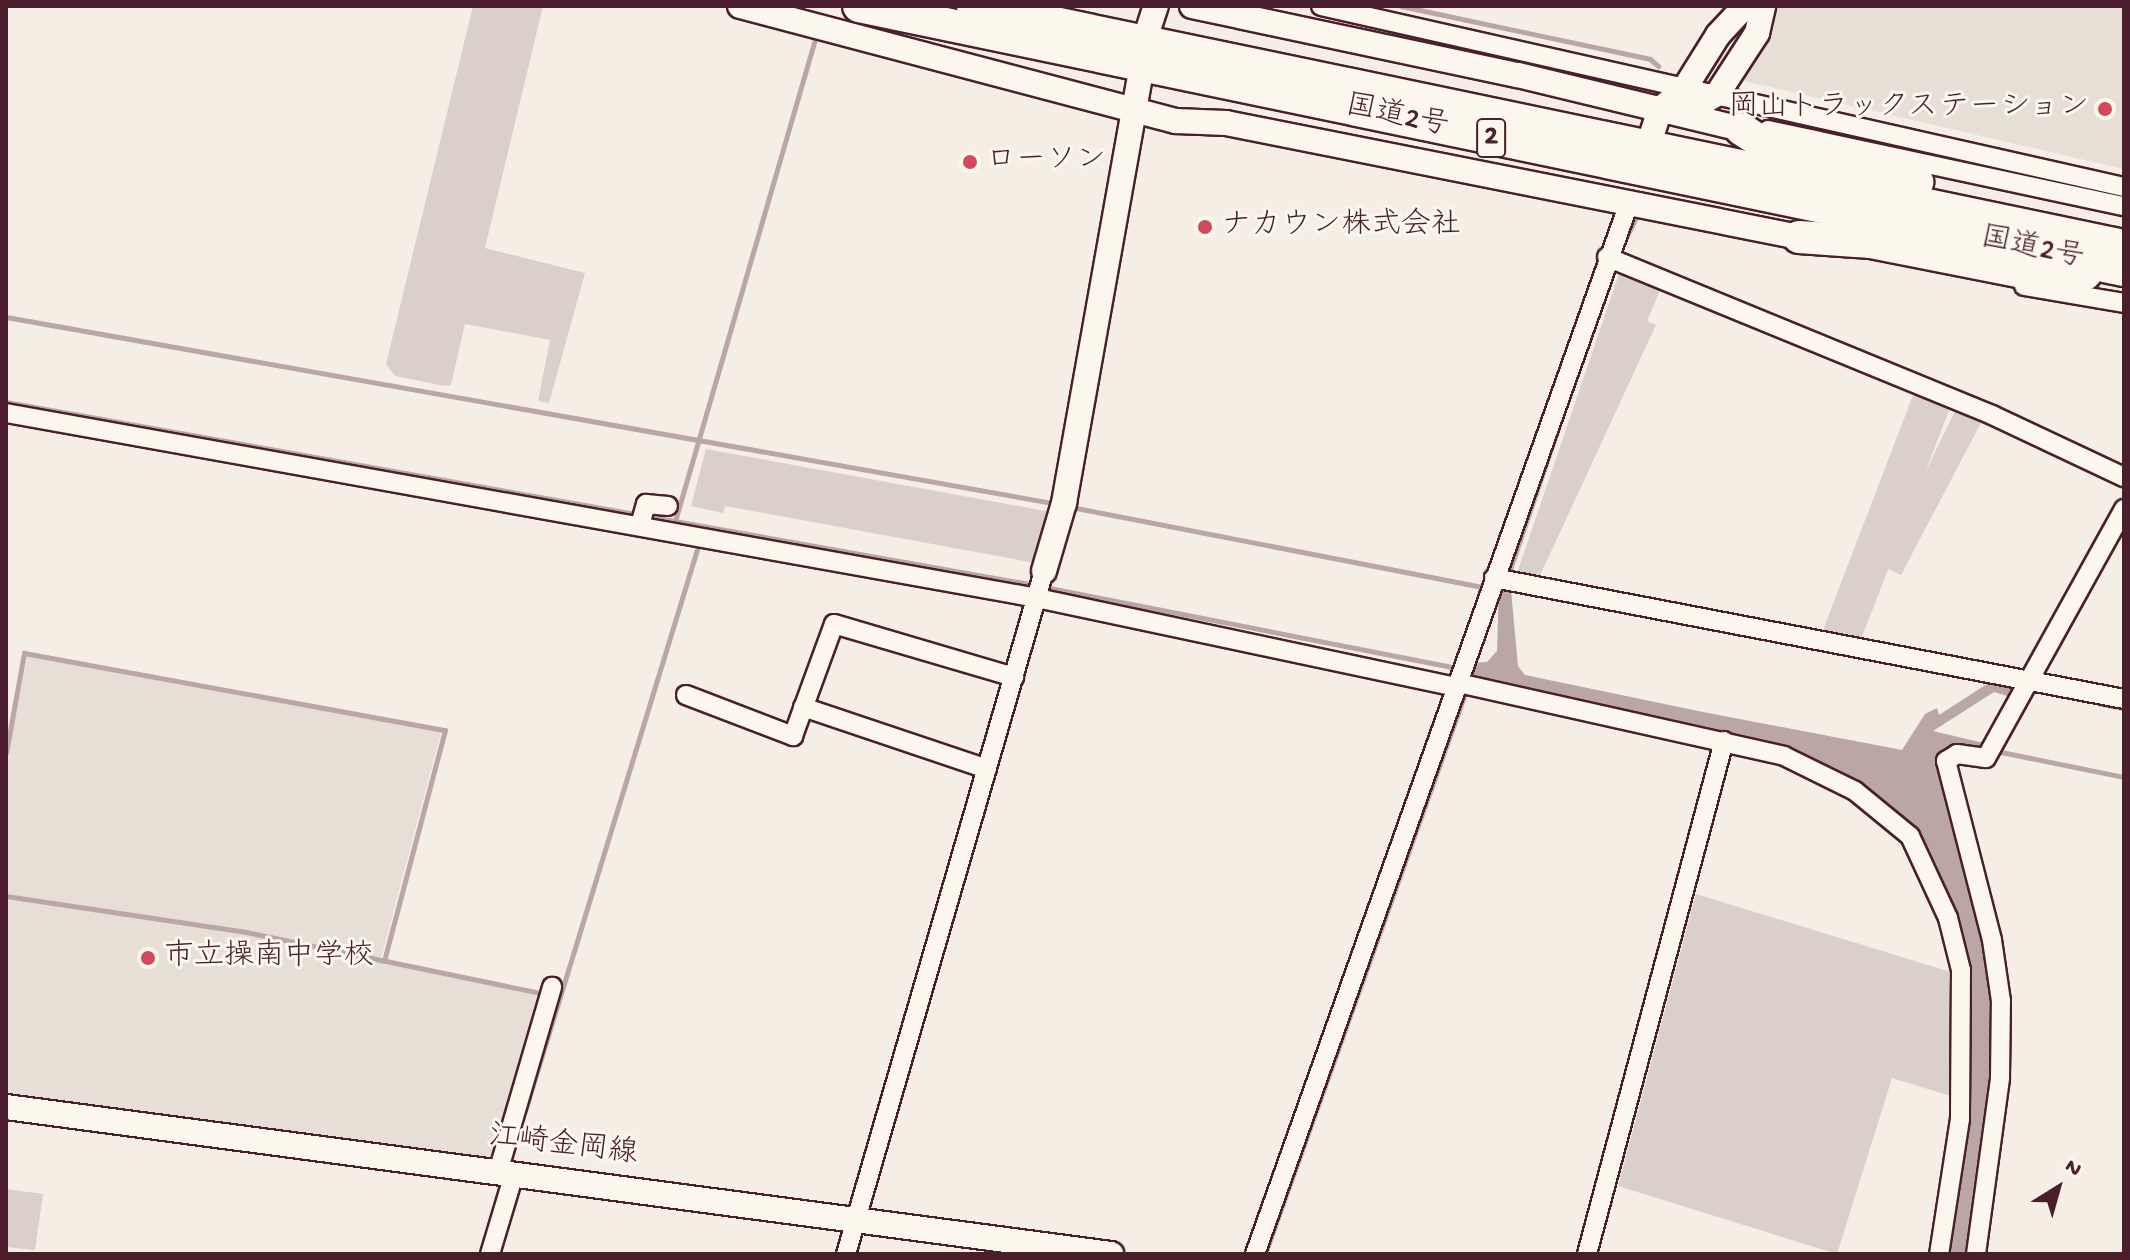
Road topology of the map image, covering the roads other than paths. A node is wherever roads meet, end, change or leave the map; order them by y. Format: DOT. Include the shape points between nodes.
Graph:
graph roads {
  1 [pos="740,6"];
  2 [pos="859,6"];
  3 [pos="973,6"];
  4 [pos="1192,6"];
  5 [pos="1321,6"];
  6 [pos="1745,6"];
  7 [pos="1763,6"];
  8 [pos="1139,80"];
  9 [pos="1688,85"];
  10 [pos="1726,89"];
  11 [pos="1132,109"];
  12 [pos="1660,109"];
  13 [pos="1741,129"];
  14 [pos="1652,134"];
  15 [pos="2004,169"];
  16 [pos="2124,187"];
  17 [pos="1632,194"];
  18 [pos="2124,206"];
  19 [pos="1799,237"];
  20 [pos="2110,243"];
  21 [pos="1614,260"];
  22 [pos="2124,270"];
  23 [pos="2124,303"];
  24 [pos="6,413"];
  25 [pos="2124,477"];
  26 [pos="668,506"];
  27 [pos="2124,509"];
  28 [pos="642,518"];
  29 [pos="1044,573"];
  30 [pos="1502,580"];
  31 [pos="1037,596"];
  32 [pos="1014,677"];
  33 [pos="2035,680"];
  34 [pos="1463,681"];
  35 [pos="686,695"];
  36 [pos="2124,699"];
  37 [pos="803,707"];
  38 [pos="1724,741"];
  39 [pos="987,769"];
  40 [pos="552,987"];
  41 [pos="6,1107"];
  42 [pos="506,1173"];
  43 [pos="857,1217"];
  44 [pos="490,1254"];
  45 [pos="846,1254"];
  46 [pos="1111,1254"];
  47 [pos="1255,1254"];
  48 [pos="1587,1254"];
  49 [pos="1939,1254"];
  50 [pos="1976,1254"];
  1 -- 11 [label="street"];
  2 -- 22 [label="highway, 国道2号 / 2"];
  3 -- 20 [label="highway, 国道2号 / 2"];
  4 -- 12 [label="street"];
  5 -- 9 [label="street"];
  6 -- 9 [label="street" via="1711,44"];
  7 -- 10 [label="street" via="1757,33"];
  8 -- 11 [label="street"];
  9 -- 10 [label="street"];
  9 -- 12 [label="street"];
  10 -- 12 [label="street" via="1700,104"];
  10 -- 13 [label="street"];
  10 -- 15 [label="street"];
  11 -- 17 [label="street"];
  11 -- 29 [label="street" via="1064,503"];
  12 -- 13 [label="street"];
  12 -- 14 [label="street"];
  13 -- 15 [label="street"];
  13 -- 20 [label="highway" via="1764,144 2063,218"];
  15 -- 16 [label="street"];
  15 -- 18 [label="street"];
  17 -- 19 [label="street"];
  17 -- 21 [label="street"];
  19 -- 22 [label="highway" via="1871,242 2037,275"];
  19 -- 23 [label="street"];
  21 -- 25 [label="street" via="1992,415"];
  21 -- 30 [label="street"];
  24 -- 28 [label="street"];
  26 -- 28 [label="street"];
  27 -- 33 [label="street"];
  28 -- 31 [label="street" via="701,538"];
  29 -- 31 [label="street"];
  30 -- 33 [label="street" via="2011,681"];
  30 -- 34 [label="street"];
  31 -- 32 [label="street"];
  31 -- 34 [label="street"];
  32 -- 37 [label="street" via="834,624"];
  32 -- 39 [label="street"];
  33 -- 36 [label="street"];
  33 -- 50 [label="street" via="1986,758 1950,756 1945,767 1992,940 2001,1001 2000,1078"];
  34 -- 38 [label="street"];
  34 -- 47 [label="street"];
  35 -- 37 [label="street" via="793,736"];
  37 -- 39 [label="street"];
  38 -- 48 [label="street"];
  38 -- 49 [label="street" via="1784,756 1855,791 1910,836 1930,872 1960,959 1964,1018 1960,1119"];
  39 -- 43 [label="street"];
  40 -- 42 [label="street"];
  41 -- 42 [label="street, 江崎金岡線"];
  42 -- 43 [label="street, 江崎金岡線"];
  42 -- 44 [label="street"];
  43 -- 45 [label="street"];
  43 -- 46 [label="street, 江崎金岡線"];
}
